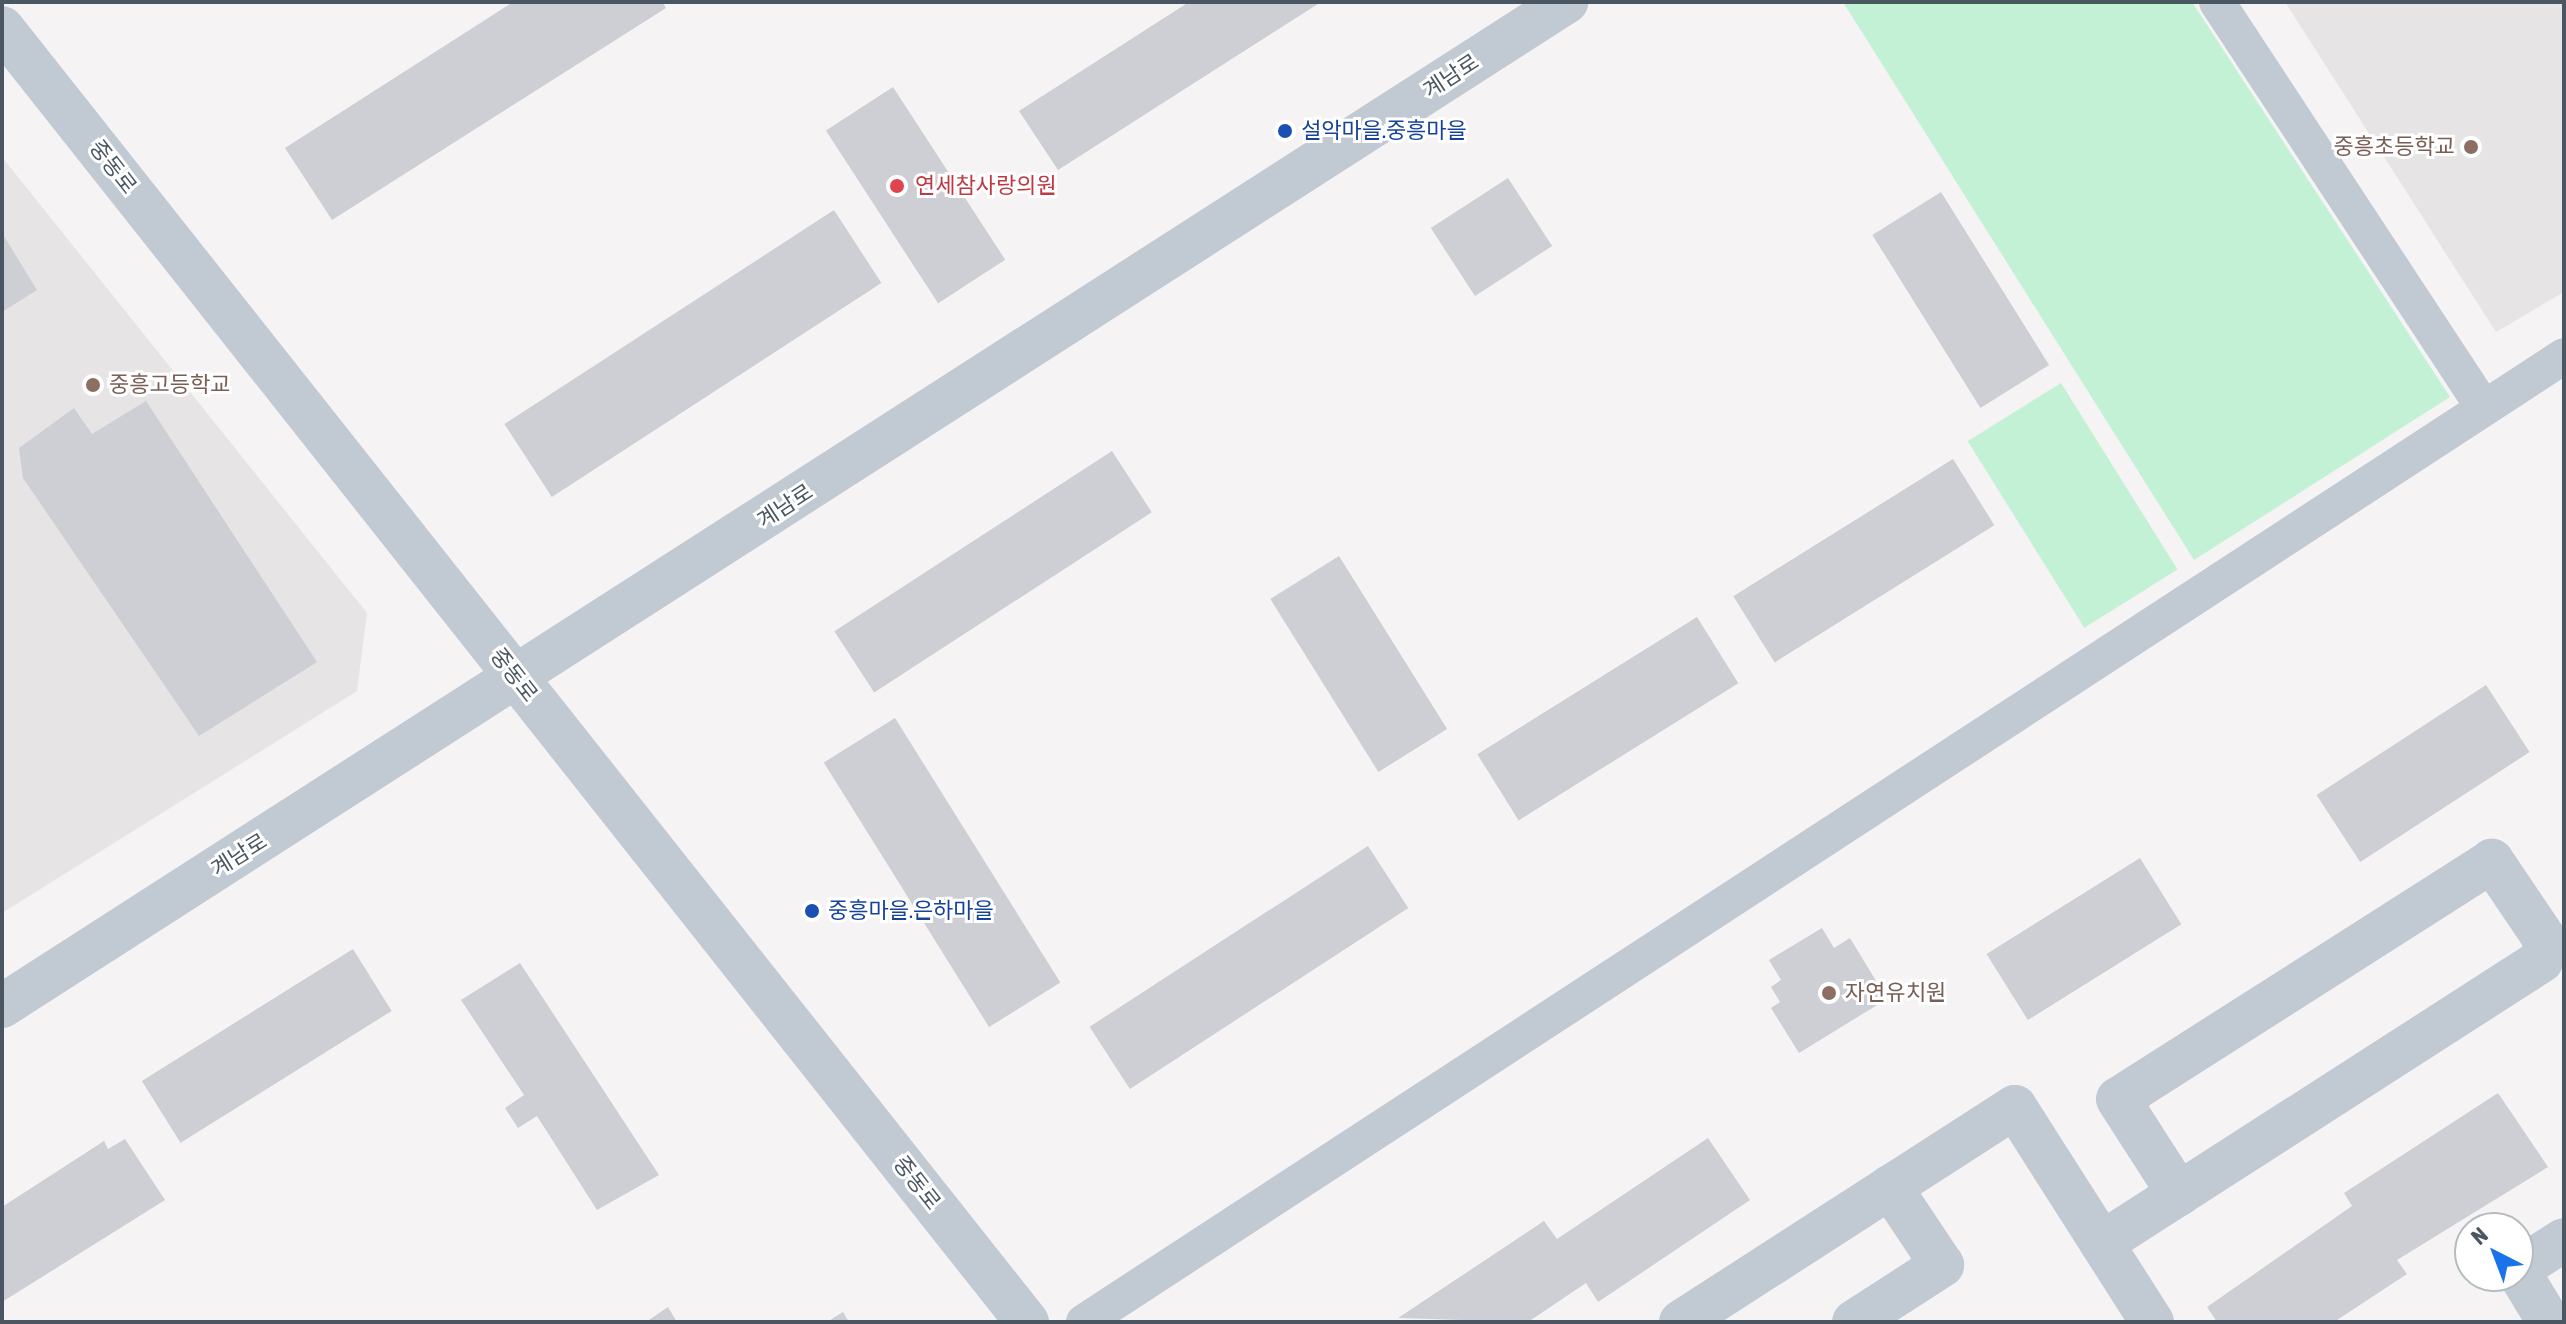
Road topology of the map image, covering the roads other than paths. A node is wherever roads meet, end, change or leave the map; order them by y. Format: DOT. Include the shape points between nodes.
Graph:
graph roads {
  1 [pos="1566,2"];
  2 [pos="2217,2"];
  3 [pos="2,28"];
  4 [pos="2564,356"];
  5 [pos="2484,408"];
  6 [pos="517,679"];
  7 [pos="2,1006"];
  8 [pos="1890,1187"];
  9 [pos="2179,1194"];
  10 [pos="2564,1240"];
  11 [pos="2102,1243"];
  12 [pos="2534,1260"];
  13 [pos="2531,1292"];
  14 [pos="1027,1322"];
  15 [pos="1084,1322"];
  16 [pos="1681,1322"];
  17 [pos="1854,1322"];
  18 [pos="2152,1322"];
  19 [pos="2549,1322"];
  1 -- 6 [label="street, 계남로"];
  2 -- 5 [label="street"];
  3 -- 6 [label="street, 중동로"];
  4 -- 5 [label="street"];
  5 -- 15 [label="street"];
  6 -- 7 [label="street, 계남로"];
  6 -- 14 [label="street, 중동로"];
  8 -- 11 [label="street" via="2015,1107"];
  8 -- 16 [label="street"];
  8 -- 17 [label="street" via="1942,1265"];
  9 -- 9 [label="street" via="2541,961 2546,941 2492,861 2118,1099"];
  9 -- 11 [label="street"];
  10 -- 12 [label="street"];
  11 -- 18 [label="street"];
  13 -- 19 [label="street"];
}
